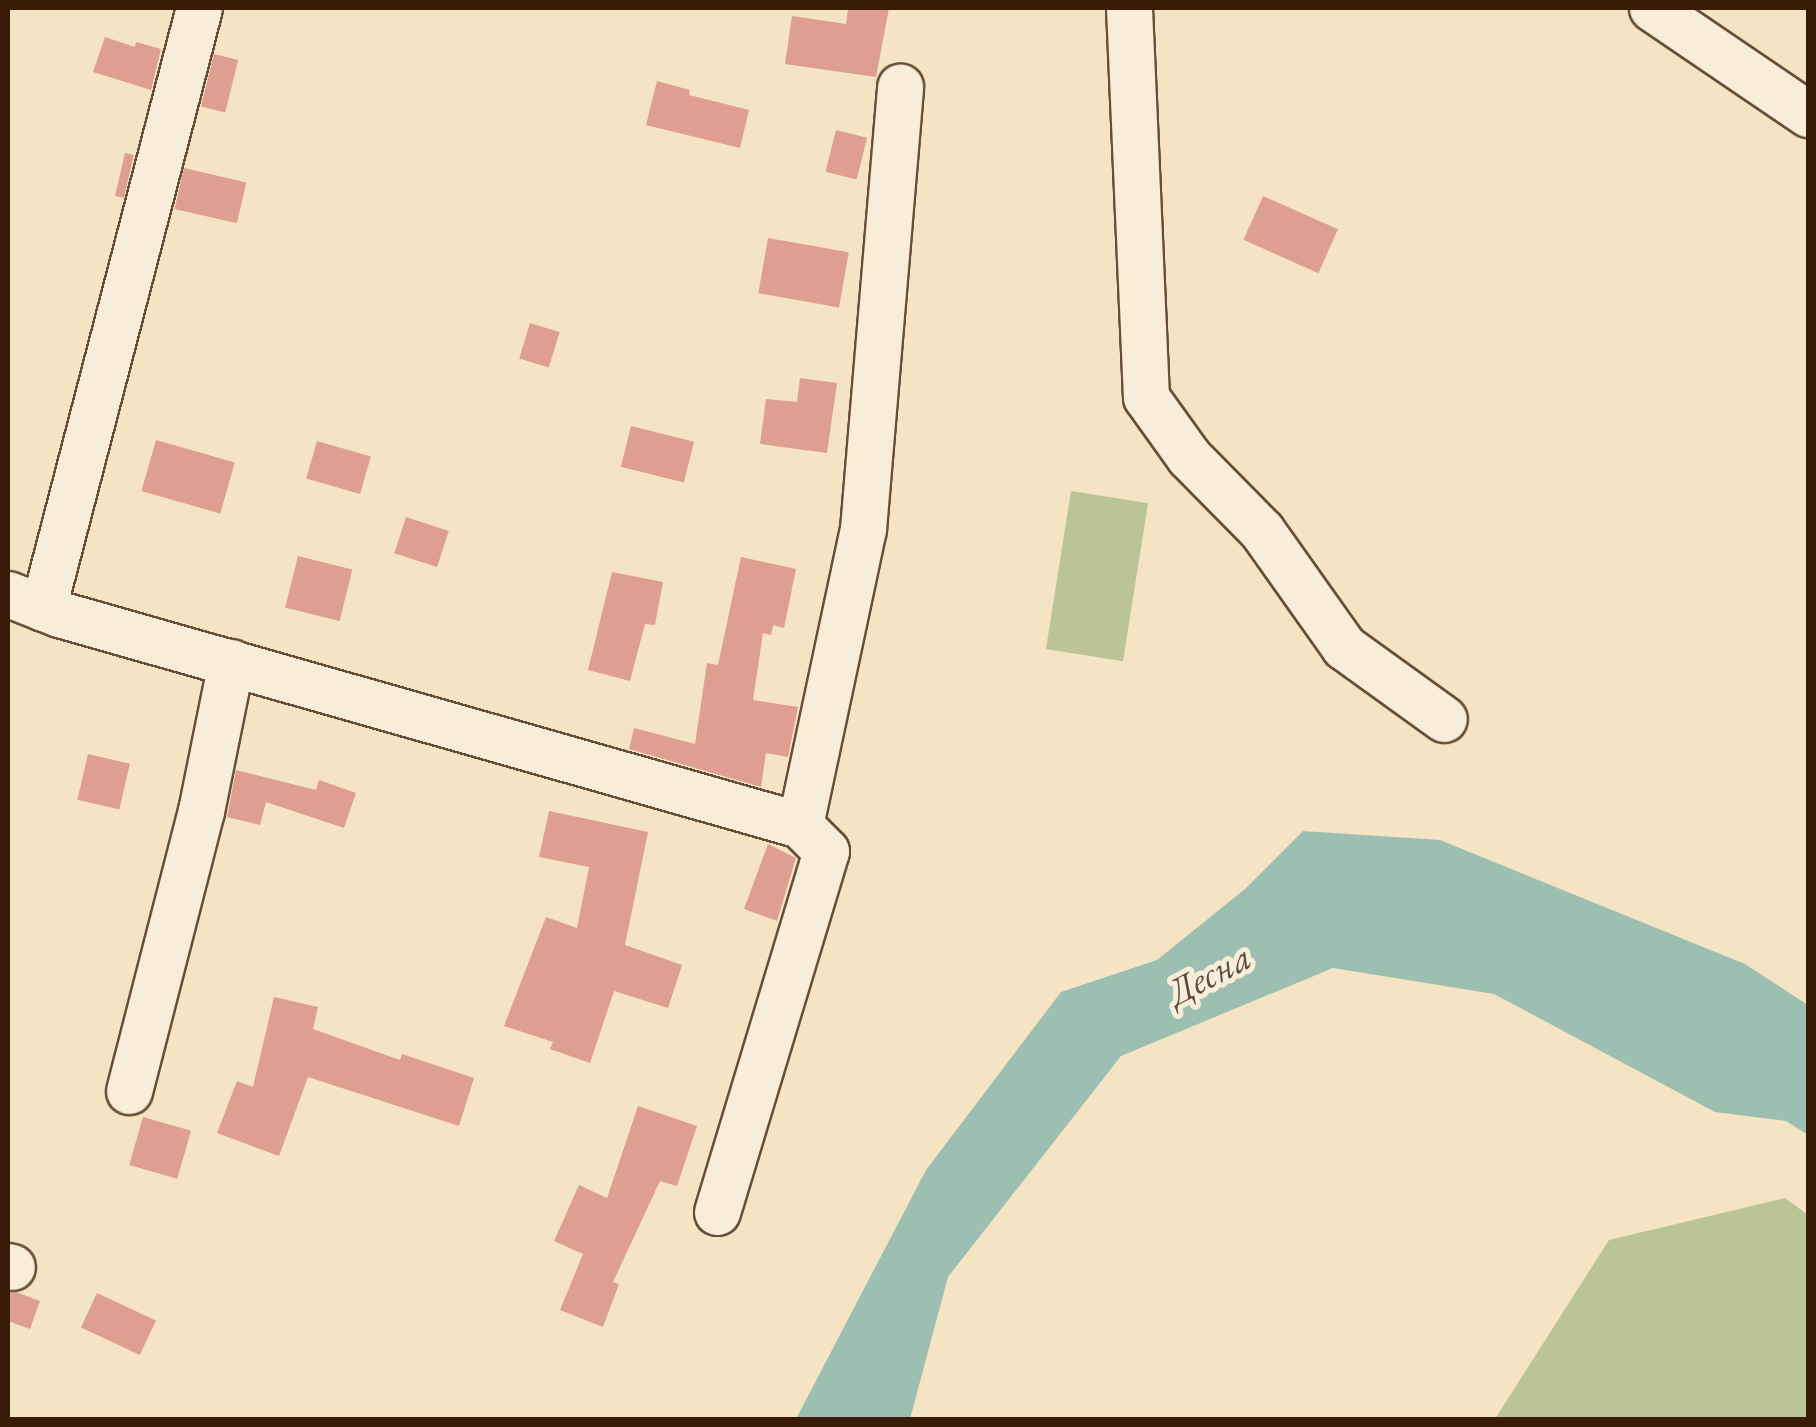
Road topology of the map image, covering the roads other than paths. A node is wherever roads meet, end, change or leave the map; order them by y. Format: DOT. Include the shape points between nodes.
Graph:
graph roads {
  1 [pos="199,8"];
  2 [pos="1129,8"];
  3 [pos="1652,8"];
  4 [pos="900,86"];
  5 [pos="1808,114"];
  6 [pos="25,601"];
  7 [pos="231,662"];
  8 [pos="1444,719"];
  9 [pos="800,826"];
  10 [pos="130,1090"];
  11 [pos="717,1212"];
  1 -- 6 [label="street"];
  2 -- 8 [label="street" via="1146,397 1189,457 1262,531 1344,647"];
  3 -- 5 [label="street"];
  4 -- 9 [label="street" via="864,529"];
  6 -- 7 [label="street"];
  7 -- 9 [label="street"];
  7 -- 10 [label="street" via="202,811"];
  9 -- 11 [label="street" via="826,850"];
}
